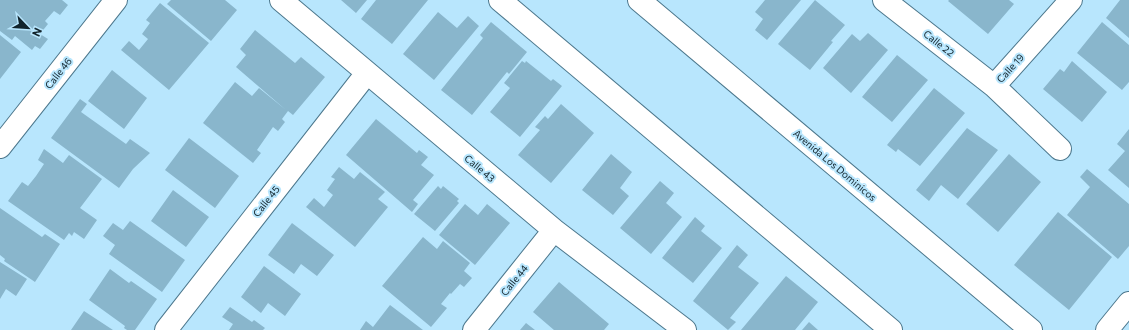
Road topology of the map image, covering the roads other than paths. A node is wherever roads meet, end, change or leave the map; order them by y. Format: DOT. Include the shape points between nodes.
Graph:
graph roads {
  1 [pos="116,0"];
  2 [pos="281,0"];
  3 [pos="500,0"];
  4 [pos="639,0"];
  5 [pos="884,0"];
  6 [pos="1071,0"];
  7 [pos="367,73"];
  8 [pos="994,86"];
  9 [pos="0,147"];
  10 [pos="1060,149"];
  11 [pos="554,230"];
  12 [pos="1129,304"];
  13 [pos="166,330"];
  14 [pos="474,330"];
  15 [pos="685,330"];
  16 [pos="891,330"];
  17 [pos="1032,330"];
  18 [pos="1108,330"];
  1 -- 9 [label="street, Calle 46"];
  2 -- 7 [label="street, Calle 43"];
  3 -- 16 [label="street"];
  4 -- 17 [label="street, Avenida Los Dominicos"];
  5 -- 8 [label="street, Calle 22"];
  6 -- 8 [label="street, Calle 19"];
  7 -- 11 [label="street, Calle 43"];
  7 -- 13 [label="street, Calle 45"];
  8 -- 10 [label="street, Calle 19"];
  11 -- 14 [label="street, Calle 44"];
  11 -- 15 [label="street, Calle 43"];
  12 -- 18 [label="street"];
}
